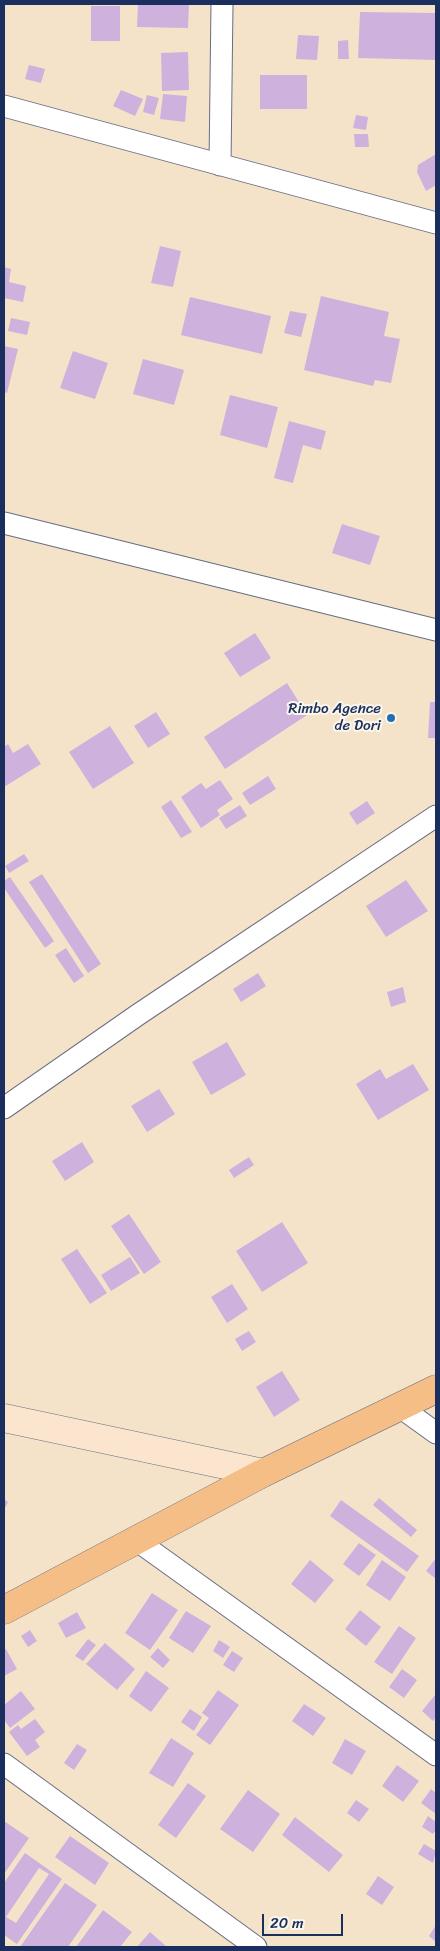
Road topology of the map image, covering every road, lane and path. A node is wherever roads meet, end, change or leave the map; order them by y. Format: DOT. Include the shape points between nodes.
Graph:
graph roads {
  1 [pos="222,4"];
  2 [pos="4,106"];
  3 [pos="220,165"];
  4 [pos="436,222"];
  5 [pos="4,523"];
  6 [pos="436,630"];
  7 [pos="436,816"];
  8 [pos="4,1108"];
  9 [pos="436,1390"];
  10 [pos="400,1407"];
  11 [pos="4,1418"];
  12 [pos="436,1433"];
  13 [pos="263,1473"];
  14 [pos="136,1540"];
  15 [pos="4,1610"];
  16 [pos="436,1755"];
  17 [pos="4,1764"];
  18 [pos="256,1947"];
  1 -- 3 [label="street"];
  2 -- 3 [label="street"];
  3 -- 4 [label="street"];
  5 -- 6 [label="street"];
  7 -- 8 [label="street"];
  9 -- 10 [label="main road"];
  10 -- 12 [label="street"];
  10 -- 13 [label="main road"];
  11 -- 13 [label="main road"];
  13 -- 14 [label="main road"];
  14 -- 15 [label="main road"];
  14 -- 16 [label="street"];
  17 -- 18 [label="street"];
}
